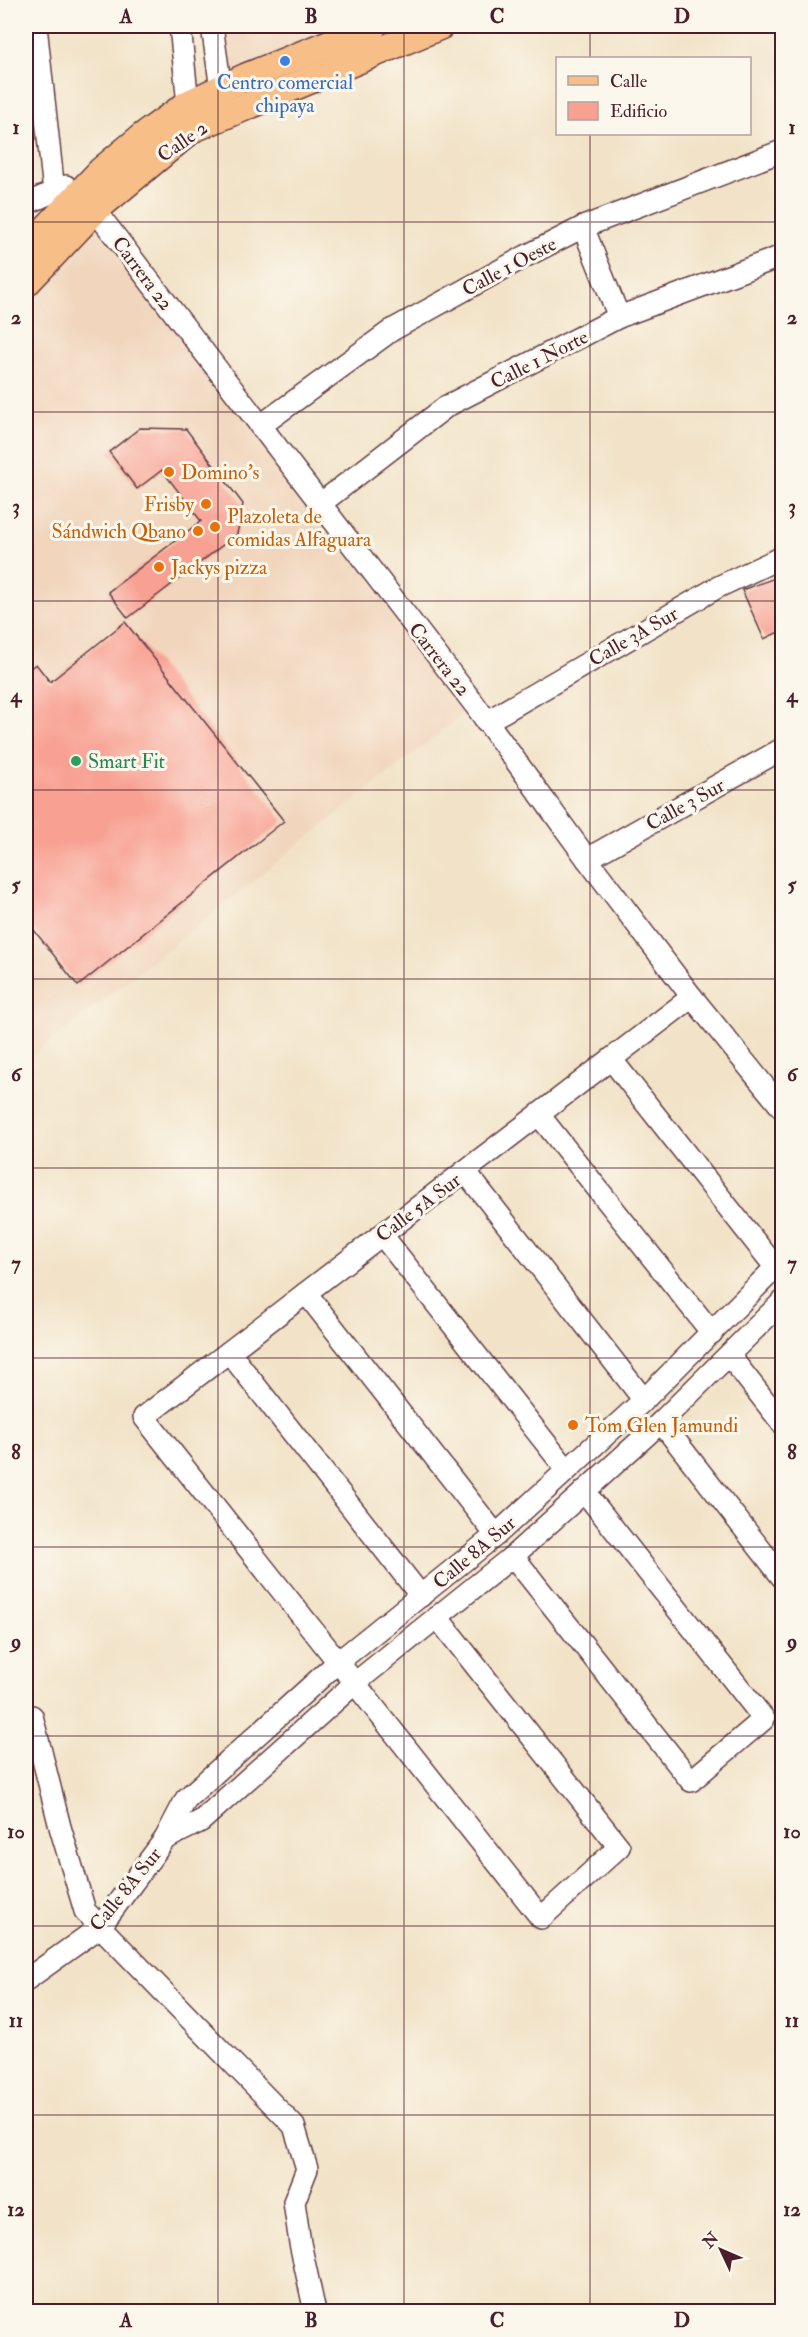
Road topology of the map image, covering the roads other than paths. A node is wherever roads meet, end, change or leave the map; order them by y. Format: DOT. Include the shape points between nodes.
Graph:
graph roads {
  1 [pos="36,26"];
  2 [pos="180,26"];
  3 [pos="212,26"];
  4 [pos="372,26"];
  5 [pos="440,26"];
  6 [pos="221,89"];
  7 [pos="188,104"];
  8 [pos="783,151"];
  9 [pos="101,171"];
  10 [pos="54,192"];
  11 [pos="26,204"];
  12 [pos="95,210"];
  13 [pos="583,227"];
  14 [pos="26,250"];
  15 [pos="783,256"];
  16 [pos="26,283"];
  17 [pos="619,318"];
  18 [pos="260,426"];
  19 [pos="320,504"];
  20 [pos="783,556"];
  21 [pos="486,722"];
  22 [pos="783,749"];
  23 [pos="587,859"];
  24 [pos="692,997"];
  25 [pos="611,1059"];
  26 [pos="783,1108"];
  27 [pos="539,1115"];
  28 [pos="465,1172"];
  29 [pos="382,1235"];
  30 [pos="779,1265"];
  31 [pos="306,1293"];
  32 [pos="783,1302"];
  33 [pos="712,1333"];
  34 [pos="229,1352"];
  35 [pos="729,1355"];
  36 [pos="644,1400"];
  37 [pos="661,1422"];
  38 [pos="783,1423"];
  39 [pos="567,1470"];
  40 [pos="584,1491"];
  41 [pos="496,1535"];
  42 [pos="513,1556"];
  43 [pos="783,1577"];
  44 [pos="421,1596"];
  45 [pos="437,1617"];
  46 [pos="338,1662"];
  47 [pos="355,1683"];
  48 [pos="32,1716"];
  49 [pos="165,1839"];
  50 [pos="100,1927"];
  51 [pos="26,1980"];
  52 [pos="315,2312"];
  1 -- 10 [label="street"];
  2 -- 7 [label="street"];
  3 -- 6 [label="street"];
  4 -- 6 [label="main road, Calle 2"];
  5 -- 12 [label="main road, Calle 2" via="192,129"];
  6 -- 7 [label="main road, Calle 2"];
  7 -- 9 [label="main road, Calle 2"];
  8 -- 13 [label="street, Calle 1 Oeste"];
  9 -- 10 [label="street"];
  9 -- 14 [label="main road, Calle 2"];
  10 -- 11 [label="street"];
  12 -- 16 [label="main road, Calle 2"];
  12 -- 18 [label="street, Carrera 22"];
  13 -- 17 [label="street"];
  13 -- 18 [label="street, Calle 1 Oeste" via="392,330"];
  15 -- 17 [label="street, Calle 1 Norte"];
  17 -- 19 [label="street, Calle 1 Norte" via="447,406"];
  18 -- 19 [label="street, Carrera 22"];
  19 -- 21 [label="street, Carrera 22"];
  20 -- 21 [label="street, Calle 3A Sur" via="718,586"];
  21 -- 23 [label="street, Carrera 22"];
  22 -- 23 [label="street, Calle 3 Sur"];
  23 -- 24 [label="street, Carrera 22"];
  24 -- 25 [label="street, Calle 5A Sur"];
  24 -- 26 [label="street, Carrera 22"];
  25 -- 27 [label="street, Calle 5A Sur"];
  25 -- 30 [label="street"];
  27 -- 28 [label="street, Calle 5A Sur"];
  27 -- 33 [label="street"];
  28 -- 29 [label="street, Calle 5A Sur"];
  28 -- 36 [label="street"];
  29 -- 31 [label="street, Calle 5A Sur"];
  29 -- 39 [label="street"];
  30 -- 33 [label="street, Calle 8A Sur"];
  31 -- 34 [label="street, Calle 5A Sur"];
  31 -- 41 [label="street"];
  32 -- 35 [label="street, Calle 8A Sur"];
  33 -- 36 [label="street, Calle 8A Sur"];
  34 -- 44 [label="street"];
  34 -- 46 [label="street, Calle 5A Sur" via="144,1417"];
  35 -- 37 [label="street, Calle 8A Sur"];
  35 -- 38 [label="street"];
  36 -- 39 [label="street, Calle 8A Sur"];
  37 -- 40 [label="street, Calle 8A Sur"];
  37 -- 43 [label="street"];
  39 -- 41 [label="street, Calle 8A Sur"];
  40 -- 42 [label="street, Calle 8A Sur"];
  40 -- 42 [label="street" via="764,1719 691,1781"];
  41 -- 44 [label="street, Calle 8A Sur"];
  42 -- 45 [label="street, Calle 8A Sur"];
  44 -- 46 [label="street, Calle 8A Sur"];
  45 -- 47 [label="street, Calle 8A Sur"];
  45 -- 47 [label="street" via="619,1847 541,1918"];
  46 -- 47 [label="street"];
  46 -- 49 [label="street, Calle 8A Sur" via="186,1799"];
  47 -- 49 [label="street, Calle 8A Sur" via="201,1821"];
  48 -- 50 [label="street" via="85,1911"];
  49 -- 50 [label="street, Calle 8A Sur"];
  50 -- 51 [label="street, Calle 8A Sur"];
  50 -- 52 [label="street" via="294,2126 307,2169 294,2202"];
}
